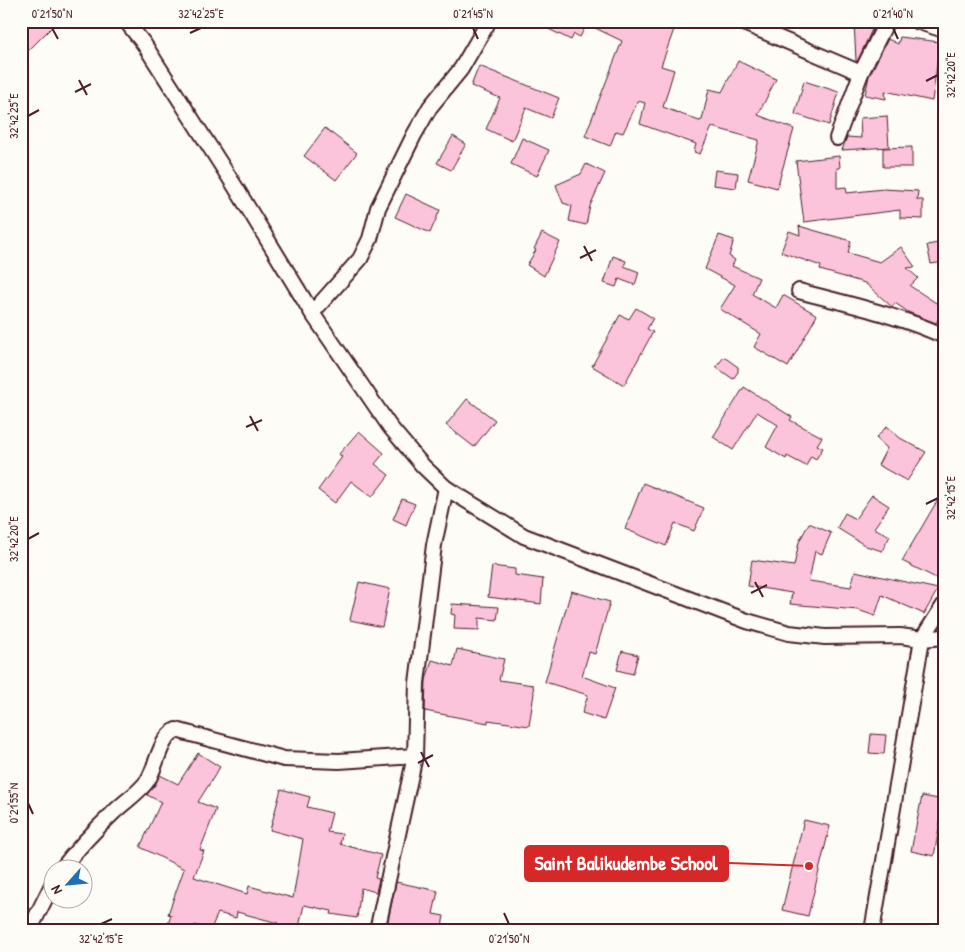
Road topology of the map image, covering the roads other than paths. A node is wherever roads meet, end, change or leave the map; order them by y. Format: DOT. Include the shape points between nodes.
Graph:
graph roads {
  1 [pos="126,21"];
  2 [pos="489,21"];
  3 [pos="738,21"];
  4 [pos="887,21"];
  5 [pos="916,21"];
  6 [pos="944,30"];
  7 [pos="861,73"];
  8 [pos="837,138"];
  9 [pos="799,291"];
  10 [pos="312,314"];
  11 [pos="944,336"];
  12 [pos="446,488"];
  13 [pos="944,605"];
  14 [pos="944,638"];
  15 [pos="922,639"];
  16 [pos="415,756"];
  17 [pos="70,860"];
  18 [pos="42,905"];
  19 [pos="29,931"];
  20 [pos="377,931"];
  21 [pos="872,931"];
  1 -- 10 [label="street" via="236,188"];
  2 -- 10 [label="street" via="414,135 378,208 360,259"];
  3 -- 7 [label="street"];
  4 -- 7 [label="street"];
  5 -- 6 [label="street"];
  7 -- 8 [label="street"];
  9 -- 11 [label="street"];
  10 -- 12 [label="street" via="390,427"];
  12 -- 15 [label="street" via="524,536 747,621 789,633 825,637 900,636"];
  12 -- 16 [label="street" via="434,545 418,673"];
  13 -- 15 [label="street"];
  14 -- 15 [label="street"];
  15 -- 21 [label="street"];
  16 -- 17 [label="street" via="339,761 284,759 176,730 166,740 148,780"];
  16 -- 20 [label="street"];
  18 -- 19 [label="street"];
}
